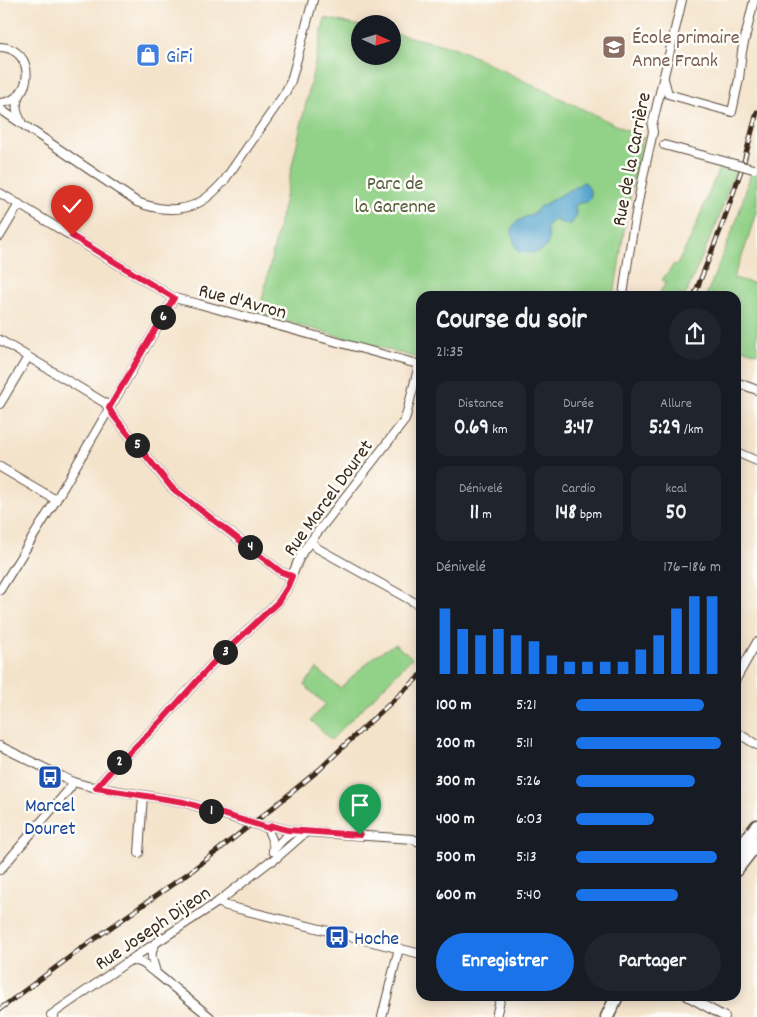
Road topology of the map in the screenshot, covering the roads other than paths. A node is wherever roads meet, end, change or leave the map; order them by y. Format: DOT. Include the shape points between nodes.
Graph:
graph roads {
  1 [pos="312,0"];
  2 [pos="682,0"];
  3 [pos="754,0"];
  4 [pos="0,47"];
  5 [pos="664,76"];
  6 [pos="19,95"];
  7 [pos="0,103"];
  8 [pos="0,109"];
  9 [pos="22,123"];
  10 [pos="664,145"];
  11 [pos="755,170"];
  12 [pos="0,193"];
  13 [pos="19,204"];
  14 [pos="0,236"];
  15 [pos="624,291"];
  16 [pos="174,298"];
  17 [pos="0,340"];
  18 [pos="28,357"];
  19 [pos="416,364"];
  20 [pos="416,379"];
  21 [pos="741,384"];
  22 [pos="757,390"];
  23 [pos="0,404"];
  24 [pos="109,408"];
  25 [pos="741,454"];
  26 [pos="757,460"];
  27 [pos="0,468"];
  28 [pos="56,500"];
  29 [pos="310,541"];
  30 [pos="292,576"];
  31 [pos="0,590"];
  32 [pos="416,603"];
  33 [pos="757,642"];
  34 [pos="741,670"];
  35 [pos="741,735"];
  36 [pos="757,745"];
  37 [pos="0,746"];
  38 [pos="73,782"];
  39 [pos="96,788"];
  40 [pos="142,796"];
  41 [pos="757,826"];
  42 [pos="268,828"];
  43 [pos="296,831"];
  44 [pos="306,832"];
  45 [pos="416,840"];
  46 [pos="747,849"];
  47 [pos="273,851"];
  48 [pos="139,853"];
  49 [pos="741,860"];
  50 [pos="269,862"];
  51 [pos="0,870"];
  52 [pos="218,902"];
  53 [pos="156,943"];
  54 [pos="399,948"];
  55 [pos="416,953"];
  56 [pos="133,958"];
  57 [pos="156,973"];
  58 [pos="500,1001"];
  59 [pos="607,1001"];
  60 [pos="615,1001"];
  61 [pos="696,1001"];
  62 [pos="52,1016"];
  63 [pos="210,1017"];
  64 [pos="382,1017"];
  65 [pos="496,1017"];
  66 [pos="599,1017"];
  67 [pos="607,1017"];
  68 [pos="725,1017"];
  1 -- 9 [label="street" via="285,93 224,181 199,203 186,208 164,209 137,202"];
  2 -- 5 [label="street, Rue de la Carrière"];
  3 -- 5 [label="street" via="732,112 668,94"];
  4 -- 6 [label="street" via="17,52 24,63 27,80"];
  5 -- 15 [label="street, Rue de la Carrière" via="629,247"];
  6 -- 7 [label="street"];
  6 -- 9 [label="street" via="17,114"];
  8 -- 9 [label="street"];
  10 -- 11 [label="street, bridge"];
  12 -- 13 [label="street, Rue d'Avron"];
  13 -- 14 [label="street"];
  13 -- 16 [label="street, Rue d'Avron"];
  16 -- 19 [label="street, Rue d'Avron"];
  16 -- 24 [label="street"];
  17 -- 18 [label="street"];
  18 -- 23 [label="street"];
  18 -- 24 [label="street"];
  20 -- 29 [label="street, Rue Marcel Douret" via="404,420"];
  21 -- 22 [label="street"];
  24 -- 28 [label="street"];
  24 -- 30 [label="street" via="172,488 281,572"];
  25 -- 26 [label="street"];
  27 -- 28 [label="street"];
  28 -- 31 [label="street"];
  29 -- 30 [label="street, Rue Marcel Douret"];
  29 -- 32 [label="street"];
  30 -- 39 [label="street, Rue Marcel Douret" via="278,602 212,664"];
  33 -- 34 [label="street"];
  35 -- 36 [label="street"];
  37 -- 38 [label="street"];
  38 -- 39 [label="street"];
  38 -- 51 [label="street"];
  39 -- 40 [label="street"];
  40 -- 42 [label="street, bridge" via="184,802"];
  40 -- 48 [label="street"];
  41 -- 46 [label="main road"];
  42 -- 43 [label="street"];
  42 -- 47 [label="street"];
  43 -- 44 [label="street"];
  43 -- 47 [label="street"];
  44 -- 45 [label="street"];
  44 -- 50 [label="street, Rue Joseph Dijeon"];
  46 -- 49 [label="main road"];
  47 -- 50 [label="street"];
  50 -- 52 [label="street, Rue Joseph Dijeon"];
  52 -- 53 [label="street, Rue Joseph Dijeon"];
  52 -- 54 [label="street"];
  53 -- 56 [label="street, Rue Joseph Dijeon"];
  53 -- 57 [label="street" via="152,954"];
  54 -- 55 [label="street"];
  54 -- 64 [label="street"];
  56 -- 57 [label="street"];
  56 -- 62 [label="street, Rue Joseph Dijeon"];
  57 -- 63 [label="street"];
  58 -- 65 [label="street"];
  59 -- 66 [label="main road"];
  60 -- 67 [label="main road"];
  61 -- 68 [label="street"];
}
